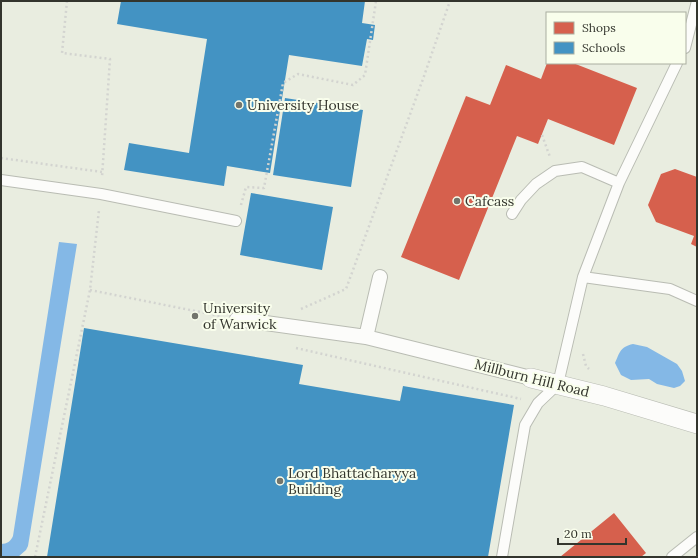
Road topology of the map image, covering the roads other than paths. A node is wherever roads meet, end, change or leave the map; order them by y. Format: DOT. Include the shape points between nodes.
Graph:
graph roads {
  1 [pos="697,1"];
  2 [pos="686,44"];
  3 [pos="677,64"];
  4 [pos="1,180"];
  5 [pos="619,183"];
  6 [pos="512,214"];
  7 [pos="236,221"];
  8 [pos="380,277"];
  9 [pos="583,277"];
  10 [pos="697,301"];
  11 [pos="237,319"];
  12 [pos="366,337"];
  13 [pos="531,378"];
  14 [pos="558,384"];
  15 [pos="697,424"];
  16 [pos="697,537"];
  17 [pos="502,557"];
  18 [pos="672,557"];
  1 -- 2 [label="lane"];
  3 -- 5 [label="lane"];
  4 -- 7 [label="lane" via="101,194"];
  5 -- 6 [label="lane" via="582,167 555,170 536,184"];
  5 -- 9 [label="lane"];
  8 -- 12 [label="street"];
  9 -- 10 [label="lane" via="670,289"];
  9 -- 14 [label="lane"];
  11 -- 12 [label="street, Millburn Hill Road"];
  12 -- 13 [label="street, Millburn Hill Road"];
  13 -- 14 [label="street, Millburn Hill Road"];
  14 -- 15 [label="street, Millburn Hill Road"];
  14 -- 17 [label="lane" via="538,403 525,425"];
  16 -- 18 [label="lane"];
}
